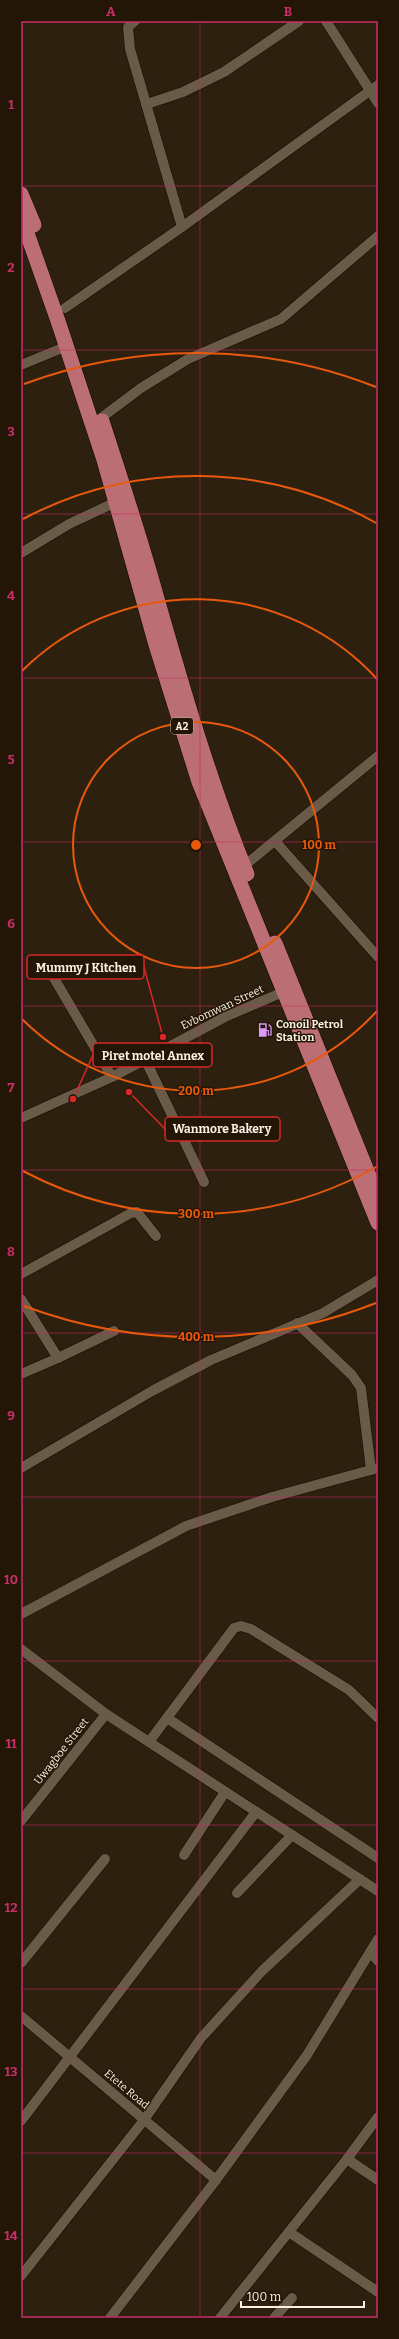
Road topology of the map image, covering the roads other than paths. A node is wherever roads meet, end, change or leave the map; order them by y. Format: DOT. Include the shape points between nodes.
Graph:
graph roads {
  1 [pos="299,21"];
  2 [pos="326,21"];
  3 [pos="130,23"];
  4 [pos="374,88"];
  5 [pos="378,103"];
  6 [pos="147,104"];
  7 [pos="21,194"];
  8 [pos="21,216"];
  9 [pos="182,227"];
  10 [pos="378,236"];
  11 [pos="65,308"];
  12 [pos="67,346"];
  13 [pos="21,365"];
  14 [pos="101,418"];
  15 [pos="116,502"];
  16 [pos="21,553"];
  17 [pos="162,644"];
  18 [pos="378,756"];
  19 [pos="275,841"];
  20 [pos="244,866"];
  21 [pos="378,958"];
  22 [pos="44,961"];
  23 [pos="283,992"];
  24 [pos="145,1059"];
  25 [pos="112,1077"];
  26 [pos="21,1118"];
  27 [pos="204,1182"];
  28 [pos="378,1198"];
  29 [pos="378,1223"];
  30 [pos="156,1236"];
  31 [pos="21,1274"];
  32 [pos="378,1280"];
  33 [pos="21,1299"];
  34 [pos="298,1324"];
  35 [pos="114,1331"];
  36 [pos="58,1358"];
  37 [pos="21,1374"];
  38 [pos="21,1468"];
  39 [pos="374,1469"];
  40 [pos="21,1614"];
  41 [pos="21,1649"];
  42 [pos="106,1714"];
  43 [pos="167,1718"];
  44 [pos="378,1718"];
  45 [pos="149,1742"];
  46 [pos="225,1792"];
  47 [pos="256,1812"];
  48 [pos="21,1821"];
  49 [pos="292,1835"];
  50 [pos="184,1854"];
  51 [pos="378,1858"];
  52 [pos="105,1859"];
  53 [pos="360,1879"];
  54 [pos="378,1891"];
  55 [pos="237,1893"];
  56 [pos="378,1939"];
  57 [pos="370,1952"];
  58 [pos="378,1961"];
  59 [pos="21,1963"];
  60 [pos="21,2016"];
  61 [pos="70,2056"];
  62 [pos="378,2117"];
  63 [pos="144,2120"];
  64 [pos="21,2121"];
  65 [pos="347,2159"];
  66 [pos="216,2180"];
  67 [pos="378,2180"];
  68 [pos="289,2232"];
  69 [pos="21,2276"];
  70 [pos="378,2292"];
  71 [pos="292,2298"];
  72 [pos="110,2318"];
  73 [pos="220,2318"];
  74 [pos="274,2318"];
  1 -- 6 [label="street" via="224,72 183,92"];
  2 -- 4 [label="street"];
  3 -- 6 [label="street" via="130,49"];
  4 -- 5 [label="street"];
  4 -- 9 [label="street"];
  6 -- 9 [label="street"];
  7 -- 11 [label="highway, A2"];
  8 -- 12 [label="highway, A2"];
  9 -- 11 [label="street"];
  10 -- 14 [label="street" via="281,319 188,359 141,388"];
  11 -- 14 [label="highway, A2"];
  12 -- 13 [label="street"];
  12 -- 15 [label="highway, A2"];
  14 -- 17 [label="highway, A2" via="156,594"];
  15 -- 16 [label="street" via="69,524"];
  15 -- 17 [label="highway, A2"];
  17 -- 20 [label="highway, A2"];
  17 -- 23 [label="highway, A2" via="200,782"];
  18 -- 19 [label="street"];
  19 -- 20 [label="street"];
  19 -- 21 [label="street"];
  20 -- 28 [label="highway, A2"];
  22 -- 25 [label="street"];
  23 -- 24 [label="street, Evbomwan Street" via="225,1017"];
  23 -- 29 [label="highway, A2"];
  24 -- 25 [label="street, Evbomwan Street"];
  24 -- 27 [label="street"];
  25 -- 26 [label="street, Evbomwan Street"];
  30 -- 31 [label="street" via="141,1214 131,1213"];
  32 -- 34 [label="street" via="323,1313"];
  33 -- 36 [label="street"];
  34 -- 38 [label="street" via="211,1360 152,1390"];
  34 -- 39 [label="street" via="352,1375 361,1388"];
  35 -- 36 [label="street"];
  36 -- 37 [label="street"];
  39 -- 40 [label="street" via="272,1497 186,1526"];
  41 -- 42 [label="street"];
  42 -- 45 [label="street"];
  42 -- 48 [label="street, Uwagboe Street"];
  43 -- 44 [label="street" via="220,1644 234,1628 241,1626 251,1629 349,1690"];
  43 -- 45 [label="street"];
  43 -- 51 [label="street"];
  45 -- 46 [label="street"];
  46 -- 47 [label="street"];
  46 -- 50 [label="street"];
  47 -- 49 [label="street"];
  47 -- 61 [label="street"];
  49 -- 53 [label="street"];
  49 -- 55 [label="street"];
  52 -- 59 [label="street"];
  53 -- 54 [label="street"];
  53 -- 63 [label="street" via="262,1971 201,2038"];
  56 -- 57 [label="street"];
  57 -- 58 [label="street"];
  57 -- 66 [label="street" via="307,2055"];
  60 -- 61 [label="street, Etete Road"];
  61 -- 63 [label="street, Etete Road"];
  61 -- 64 [label="street"];
  62 -- 65 [label="street"];
  63 -- 66 [label="street, Etete Road"];
  63 -- 69 [label="street"];
  65 -- 67 [label="street"];
  65 -- 68 [label="street"];
  66 -- 72 [label="street"];
  68 -- 70 [label="street"];
  68 -- 73 [label="street"];
  71 -- 74 [label="street"];
}
